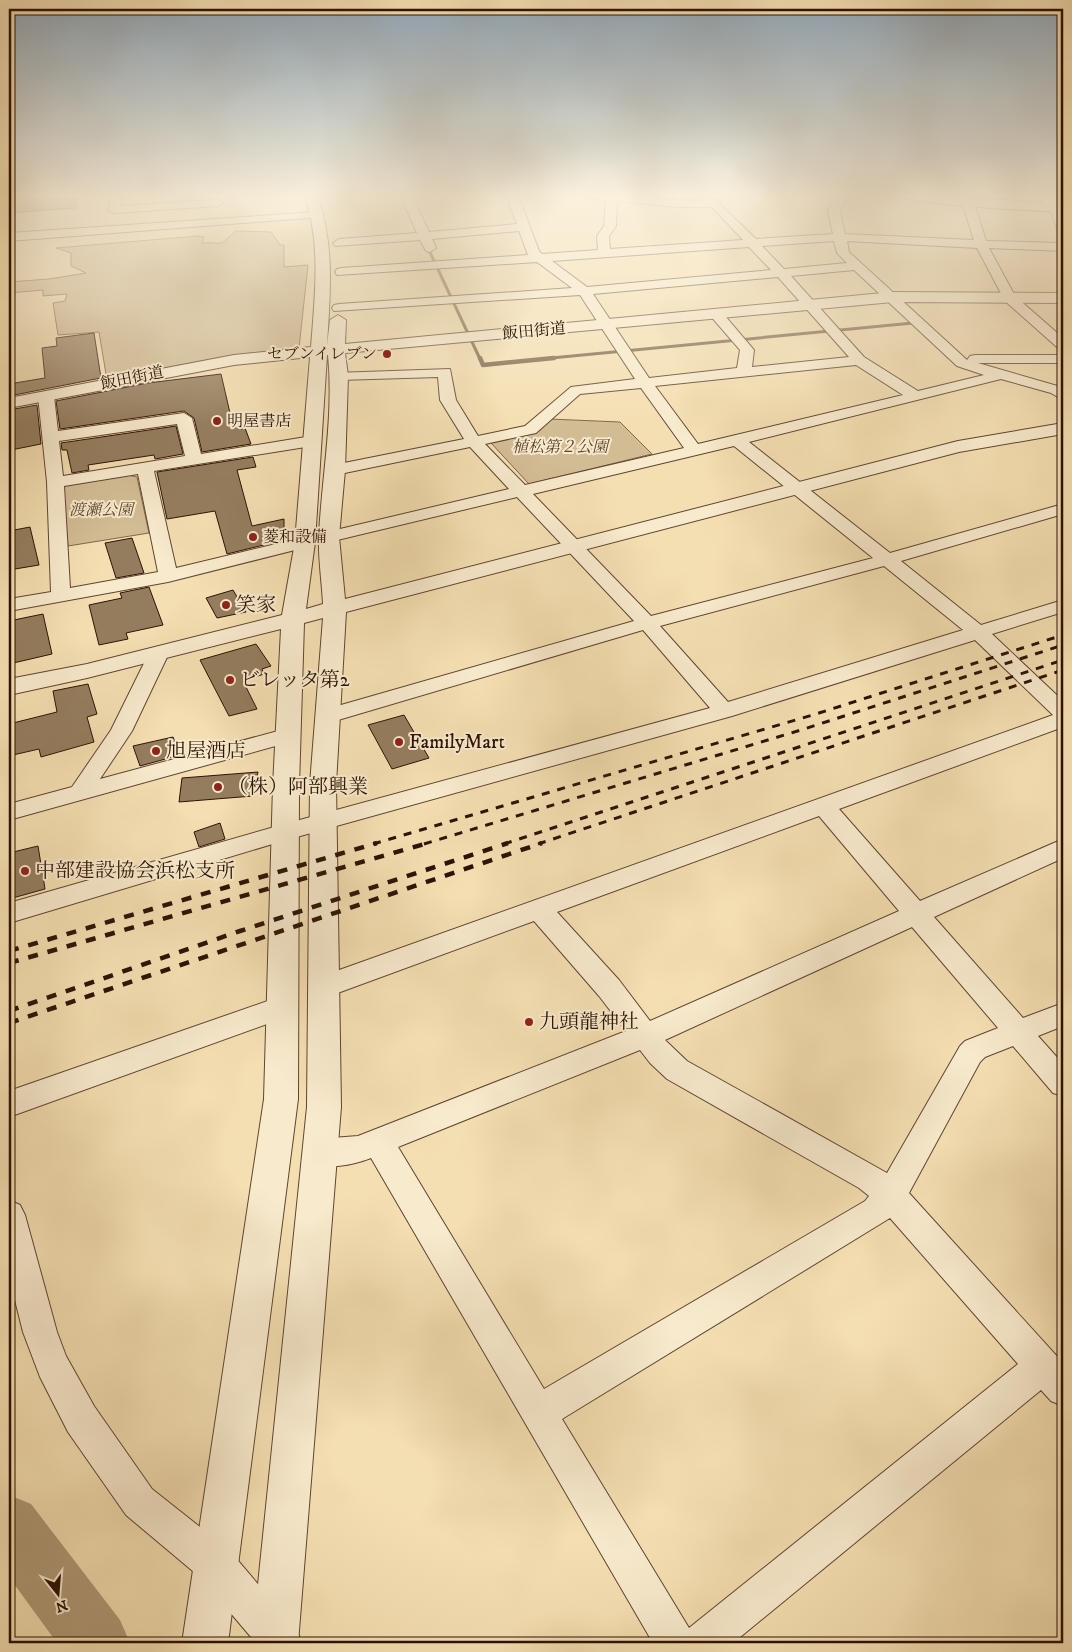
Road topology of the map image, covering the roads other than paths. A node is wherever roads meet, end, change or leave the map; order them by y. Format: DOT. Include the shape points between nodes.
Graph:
graph roads {
  1 [pos="324,272"];
  2 [pos="341,272"];
  3 [pos="559,272"];
  4 [pos="798,272"];
  5 [pos="864,272"];
  6 [pos="996,272"];
  7 [pos="780,274"];
  8 [pos="584,291"];
  9 [pos="893,297"];
  10 [pos="1010,298"];
  11 [pos="1063,298"];
  12 [pos="811,304"];
  13 [pos="339,308"];
  14 [pos="715,313"];
  15 [pos="605,324"];
  16 [pos="1063,345"];
  17 [pos="331,359"];
  18 [pos="1063,359"];
  19 [pos="859,360"];
  20 [pos="959,360"];
  21 [pos="744,372"];
  22 [pos="1001,375"];
  23 [pos="644,382"];
  24 [pos="46,396"];
  25 [pos="916,396"];
  26 [pos="1063,396"];
  27 [pos="9,403"];
  28 [pos="1063,429"];
  29 [pos="50,436"];
  30 [pos="737,440"];
  31 [pos="312,441"];
  32 [pos="474,442"];
  33 [pos="694,450"];
  34 [pos="194,460"];
  35 [pos="145,468"];
  36 [pos="335,470"];
  37 [pos="55,482"];
  38 [pos="796,488"];
  39 [pos="520,491"];
  40 [pos="1063,509"];
  41 [pos="317,539"];
  42 [pos="574,546"];
  43 [pos="885,560"];
  44 [pos="168,576"];
  45 [pos="61,596"];
  46 [pos="9,605"];
  47 [pos="1063,606"];
  48 [pos="335,608"];
  49 [pos="293,619"];
  50 [pos="647,623"];
  51 [pos="978,633"];
  52 [pos="159,653"];
  53 [pos="9,687"];
  54 [pos="724,711"];
  55 [pos="1063,712"];
  56 [pos="328,716"];
  57 [pos="1063,719"];
  58 [pos="289,735"];
  59 [pos="80,792"];
  60 [pos="824,806"];
  61 [pos="9,812"];
  62 [pos="324,822"];
  63 [pos="285,832"];
  64 [pos="1063,848"];
  65 [pos="539,909"];
  66 [pos="9,913"];
  67 [pos="918,915"];
  68 [pos="324,988"];
  69 [pos="282,1007"];
  70 [pos="1063,1014"];
  71 [pos="1019,1032"];
  72 [pos="647,1035"];
  73 [pos="1063,1084"];
  74 [pos="9,1104"];
  75 [pos="378,1142"];
  76 [pos="319,1153"];
  77 [pos="889,1194"];
  78 [pos="9,1215"];
  79 [pos="1053,1378"];
  80 [pos="538,1413"];
  81 [pos="213,1579"];
  82 [pos="278,1641"];
  83 [pos="205,1643"];
  84 [pos="675,1643"];
  85 [pos="702,1643"];
  1 -- 17 [label="street"];
  2 -- 13 [label="street"];
  3 -- 8 [label="street"];
  4 -- 7 [label="street"];
  5 -- 9 [label="street"];
  6 -- 10 [label="street"];
  7 -- 8 [label="street"];
  7 -- 12 [label="street"];
  8 -- 13 [label="street"];
  8 -- 15 [label="street"];
  9 -- 10 [label="street, 飯田街道"];
  9 -- 12 [label="street, 飯田街道"];
  9 -- 20 [label="street"];
  10 -- 11 [label="street, 飯田街道"];
  10 -- 16 [label="street"];
  12 -- 14 [label="street, 飯田街道"];
  12 -- 19 [label="street"];
  13 -- 17 [label="street"];
  14 -- 15 [label="street, 飯田街道"];
  14 -- 21 [label="street" via="747,350"];
  15 -- 17 [label="street, 飯田街道"];
  15 -- 23 [label="street"];
  17 -- 24 [label="street, 飯田街道" via="234,360"];
  17 -- 31 [label="street"];
  17 -- 32 [label="street" via="445,372 448,400"];
  17 -- 36 [label="street"];
  18 -- 20 [label="street"];
  19 -- 21 [label="street"];
  19 -- 25 [label="street"];
  20 -- 22 [label="street"];
  21 -- 23 [label="street"];
  22 -- 25 [label="street"];
  22 -- 26 [label="street" via="1056,390"];
  23 -- 32 [label="street" via="576,390 530,430"];
  23 -- 33 [label="street"];
  24 -- 27 [label="street, 飯田街道"];
  24 -- 29 [label="street"];
  25 -- 30 [label="street"];
  28 -- 38 [label="street" via="958,447"];
  29 -- 34 [label="street" via="184,418"];
  29 -- 37 [label="street"];
  30 -- 33 [label="street"];
  30 -- 38 [label="street"];
  31 -- 34 [label="street"];
  31 -- 41 [label="street"];
  32 -- 36 [label="street"];
  32 -- 39 [label="street"];
  33 -- 39 [label="street"];
  34 -- 35 [label="street"];
  35 -- 37 [label="street"];
  35 -- 44 [label="street"];
  36 -- 41 [label="street"];
  37 -- 45 [label="street"];
  38 -- 42 [label="street"];
  38 -- 43 [label="street"];
  39 -- 41 [label="street"];
  39 -- 42 [label="street"];
  40 -- 43 [label="street"];
  41 -- 44 [label="street"];
  41 -- 48 [label="street"];
  41 -- 49 [label="street"];
  42 -- 48 [label="street"];
  42 -- 50 [label="street"];
  43 -- 50 [label="street"];
  43 -- 51 [label="street"];
  44 -- 45 [label="street"];
  45 -- 46 [label="street"];
  47 -- 51 [label="street"];
  48 -- 49 [label="street"];
  48 -- 56 [label="street"];
  49 -- 52 [label="street"];
  49 -- 58 [label="street"];
  50 -- 54 [label="street"];
  50 -- 56 [label="street"];
  51 -- 54 [label="street"];
  51 -- 55 [label="street"];
  52 -- 53 [label="street"];
  52 -- 59 [label="street" via="120,731"];
  54 -- 62 [label="street"];
  56 -- 62 [label="street"];
  57 -- 60 [label="street"];
  58 -- 59 [label="street"];
  58 -- 63 [label="street"];
  59 -- 61 [label="street"];
  60 -- 65 [label="street"];
  60 -- 67 [label="street"];
  62 -- 63 [label="street"];
  62 -- 68 [label="street"];
  63 -- 66 [label="street"];
  63 -- 69 [label="street"];
  64 -- 67 [label="street"];
  65 -- 68 [label="street"];
  65 -- 72 [label="street"];
  67 -- 71 [label="street"];
  67 -- 72 [label="street"];
  68 -- 76 [label="street" via="324,1107"];
  69 -- 74 [label="street"];
  69 -- 81 [label="street" via="281,1099"];
  70 -- 71 [label="street"];
  71 -- 73 [label="street"];
  71 -- 77 [label="street" via="975,1049 970,1054 899,1182"];
  72 -- 75 [label="street"];
  72 -- 77 [label="street" via="660,1055 686,1077 870,1178"];
  75 -- 76 [label="street" via="358,1149"];
  75 -- 80 [label="street"];
  76 -- 82 [label="street"];
  77 -- 79 [label="street"];
  77 -- 80 [label="street" via="876,1211"];
  78 -- 81 [label="street" via="40,1332 52,1364 81,1419 139,1502"];
  79 -- 85 [label="street"];
  80 -- 84 [label="street"];
  81 -- 82 [label="street"];
  81 -- 83 [label="street"];
}
